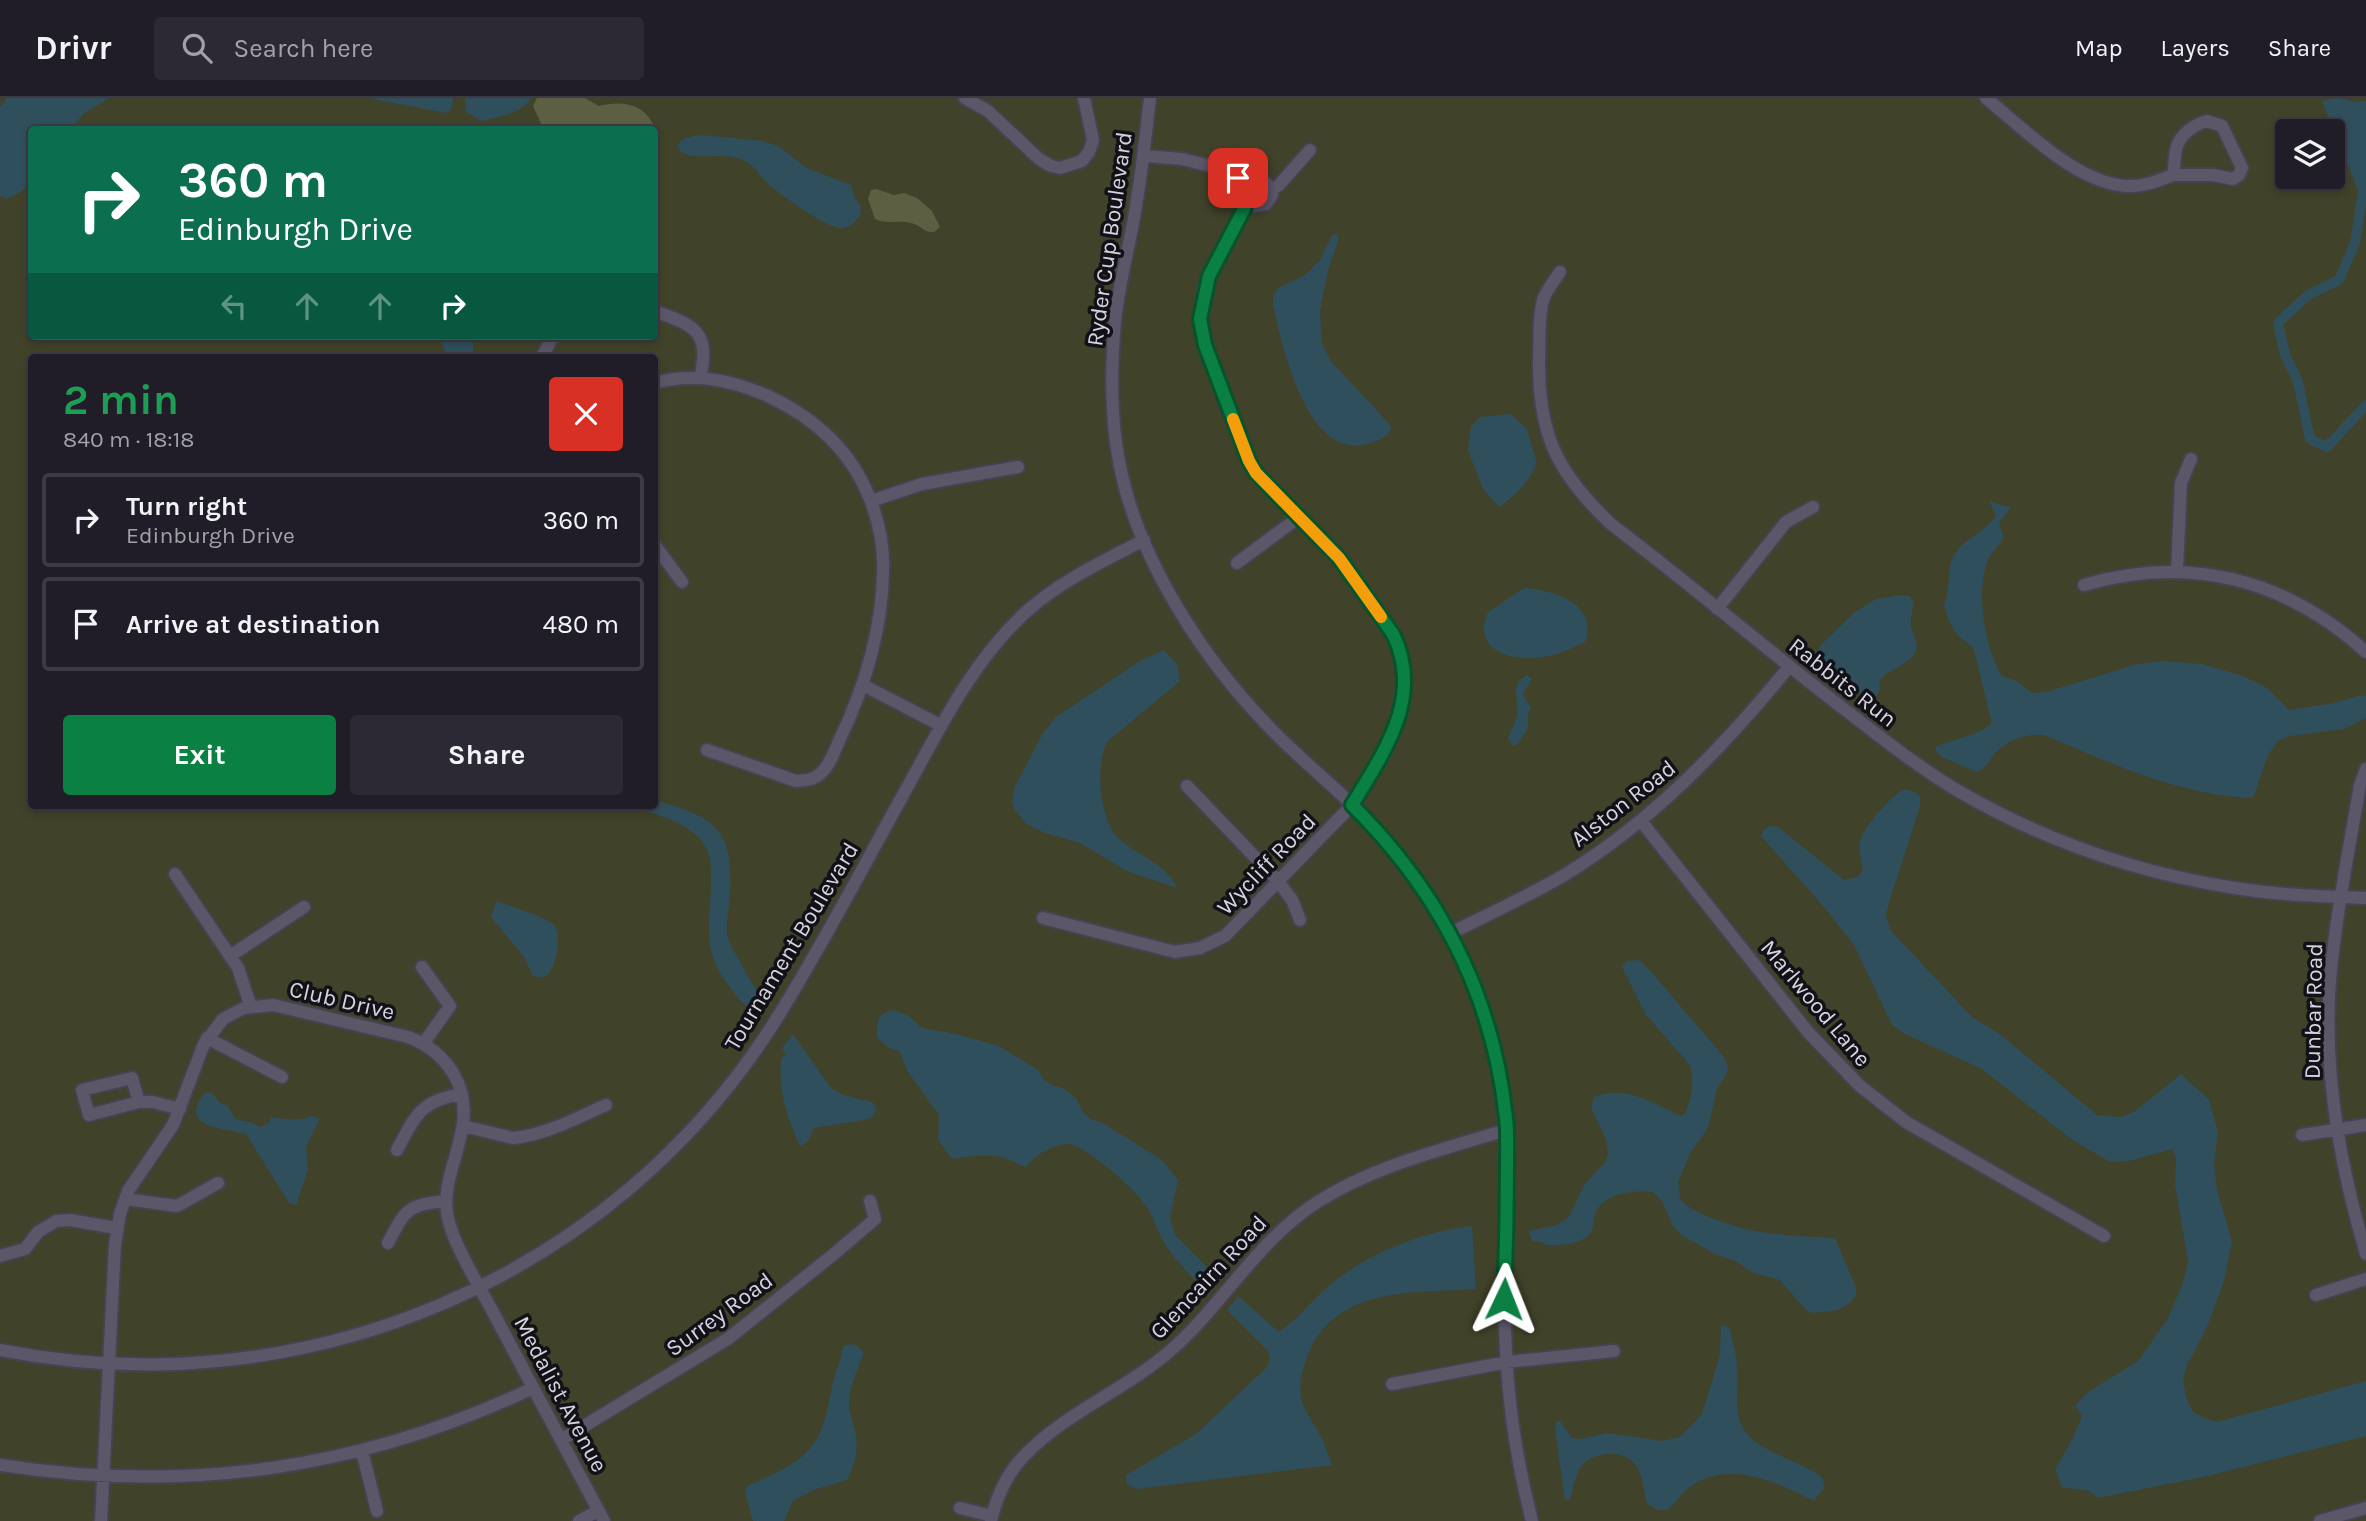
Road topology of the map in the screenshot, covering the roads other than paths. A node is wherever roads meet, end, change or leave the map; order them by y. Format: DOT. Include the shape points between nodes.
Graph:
graph roads {
  1 [pos="965,98"];
  2 [pos="1084,98"];
  3 [pos="1150,98"];
  4 [pos="1986,98"];
  5 [pos="1310,150"];
  6 [pos="1144,156"];
  7 [pos="2173,175"];
  8 [pos="1242,184"];
  9 [pos="1270,190"];
  10 [pos="1245,207"];
  11 [pos="1559,272"];
  12 [pos="658,312"];
  13 [pos="700,378"];
  14 [pos="658,383"];
  15 [pos="2191,459"];
  16 [pos="1018,467"];
  17 [pos="871,501"];
  18 [pos="1813,507"];
  19 [pos="1299,517"];
  20 [pos="1144,540"];
  21 [pos="658,549"];
  22 [pos="1237,564"];
  23 [pos="2178,571"];
  24 [pos="682,582"];
  25 [pos="2084,585"];
  26 [pos="1717,609"];
  27 [pos="2366,652"];
  28 [pos="1789,667"];
  29 [pos="863,685"];
  30 [pos="940,725"];
  31 [pos="707,750"];
  32 [pos="2366,769"];
  33 [pos="1187,786"];
  34 [pos="1352,805"];
  35 [pos="1641,821"];
  36 [pos="175,874"];
  37 [pos="1278,881"];
  38 [pos="2341,897"];
  39 [pos="2366,898"];
  40 [pos="304,907"];
  41 [pos="1043,918"];
  42 [pos="1300,920"];
  43 [pos="1451,933"];
  44 [pos="230,956"];
  45 [pos="422,968"];
  46 [pos="251,1006"];
  47 [pos="207,1038"];
  48 [pos="423,1044"];
  49 [pos="282,1077"];
  50 [pos="461,1094"];
  51 [pos="139,1102"];
  52 [pos="606,1105"];
  53 [pos="180,1109"];
  54 [pos="2366,1125"];
  55 [pos="463,1126"];
  56 [pos="1506,1130"];
  57 [pos="2338,1130"];
  58 [pos="2302,1135"];
  59 [pos="397,1150"];
  60 [pos="218,1183"];
  61 [pos="125,1199"];
  62 [pos="870,1200"];
  63 [pos="446,1201"];
  64 [pos="116,1227"];
  65 [pos="2104,1236"];
  66 [pos="388,1243"];
  67 [pos="2366,1254"];
  68 [pos="0,1256"];
  69 [pos="2366,1279"];
  70 [pos="480,1287"];
  71 [pos="2316,1296"];
  72 [pos="0,1350"];
  73 [pos="1614,1351"];
  74 [pos="1507,1363"];
  75 [pos="108,1364"];
  76 [pos="1392,1384"];
  77 [pos="533,1388"];
  78 [pos="561,1440"];
  79 [pos="362,1451"];
  80 [pos="0,1465"];
  81 [pos="103,1477"];
  82 [pos="960,1508"];
  83 [pos="2366,1508"];
  84 [pos="377,1511"];
  85 [pos="601,1516"];
  86 [pos="991,1518"];
  87 [pos="101,1521"];
  88 [pos="579,1521"];
  89 [pos="1532,1521"];
  90 [pos="2320,1521"];
  1 -- 2 [label="street" via="988,111 1040,159 1060,169 1082,161 1089,152 1093,140"];
  3 -- 6 [label="street, Ryder Cup Boulevard"];
  4 -- 7 [label="street" via="2089,175 2132,186"];
  5 -- 9 [label="street"];
  6 -- 8 [label="street" via="1210,166 1232,174"];
  6 -- 20 [label="street, Ryder Cup Boulevard" via="1116,317 1113,413 1119,461"];
  7 -- 7 [label="street" via="2233,179 2242,168 2222,126 2207,121 2188,131 2176,147"];
  8 -- 9 [label="street" via="1263,180"];
  8 -- 10 [label="street"];
  9 -- 10 [label="street" via="1266,204"];
  10 -- 19 [label="street, Wycliff Road" via="1209,276 1200,310 1201,328 1249,461"];
  11 -- 26 [label="street, Rabbits Run" via="1544,299 1540,324 1539,393 1553,447 1593,506"];
  12 -- 13 [label="street" via="687,323 698,333 704,347"];
  13 -- 14 [label="street"];
  13 -- 17 [label="street" via="754,390 805,416 842,449"];
  15 -- 23 [label="street" via="2181,483"];
  16 -- 17 [label="street" via="922,484"];
  17 -- 29 [label="street" via="880,535 882,595"];
  18 -- 26 [label="street" via="1786,522"];
  19 -- 22 [label="street"];
  19 -- 34 [label="street, Wycliff Road" via="1339,558 1393,634 1403,660 1403,692 1393,735"];
  20 -- 30 [label="street, Tournament Boulevard" via="1079,574 1030,608 989,652"];
  20 -- 34 [label="street, Ryder Cup Boulevard" via="1178,608 1220,671 1277,735"];
  21 -- 24 [label="street"];
  23 -- 25 [label="street" via="2120,576"];
  23 -- 27 [label="street" via="2272,590 2315,613"];
  26 -- 28 [label="street, Rabbits Run"];
  28 -- 35 [label="street, Alston Road" via="1705,763"];
  28 -- 38 [label="street, Rabbits Run" via="1934,776 2036,830 2104,856 2190,880 2269,893"];
  29 -- 30 [label="street"];
  29 -- 31 [label="street" via="828,765 811,780 789,780"];
  30 -- 70 [label="street, Tournament Boulevard" via="778,1017 727,1090 671,1150 609,1205 560,1241"];
  32 -- 38 [label="street, Dunbar Road"];
  33 -- 37 [label="street"];
  34 -- 37 [label="street, Wycliff Road"];
  34 -- 43 [label="street, Ryder Cup Boulevard" via="1432,901"];
  35 -- 43 [label="street, Alston Road" via="1566,874"];
  35 -- 65 [label="street, Marlwood Lane" via="1808,1032 1860,1086 1906,1122"];
  36 -- 44 [label="street"];
  37 -- 41 [label="street, Wycliff Road" via="1225,936 1188,951 1175,952"];
  37 -- 42 [label="street"];
  38 -- 39 [label="street, Rabbits Run"];
  38 -- 57 [label="street, Dunbar Road" via="2330,982 2332,1084"];
  40 -- 44 [label="street"];
  43 -- 56 [label="street, Ryder Cup Boulevard" via="1490,1035"];
  44 -- 46 [label="street"];
  45 -- 48 [label="street" via="450,1006"];
  46 -- 47 [label="street" via="223,1019"];
  46 -- 48 [label="street, Club Drive" via="281,1007"];
  47 -- 49 [label="street"];
  47 -- 53 [label="street"];
  48 -- 50 [label="street, Club Drive" via="448,1065"];
  50 -- 55 [label="street, Club Drive"];
  50 -- 59 [label="street" via="425,1105"];
  51 -- 53 [label="street"];
  52 -- 55 [label="street" via="521,1138"];
  53 -- 61 [label="street"];
  54 -- 57 [label="street"];
  55 -- 63 [label="street, Club Drive"];
  56 -- 74 [label="street, Ryder Cup Boulevard"];
  56 -- 86 [label="street, Glencairn Road" via="1387,1166 1294,1219 1259,1251 1175,1346 1023,1456 1003,1487"];
  57 -- 58 [label="street"];
  57 -- 67 [label="street, Dunbar Road"];
  60 -- 61 [label="street" via="177,1206"];
  61 -- 64 [label="street"];
  62 -- 78 [label="street, Surrey Road" via="875,1219 753,1320"];
  63 -- 66 [label="street" via="423,1204 402,1215"];
  63 -- 70 [label="street, Club Drive" via="449,1224"];
  64 -- 68 [label="street" via="56,1221 38,1231 25,1249"];
  64 -- 75 [label="street"];
  69 -- 71 [label="street"];
  70 -- 75 [label="street, Tournament Boulevard" via="385,1327 305,1348 191,1364"];
  70 -- 77 [label="street, Medalist Avenue"];
  72 -- 75 [label="street, Tournament Boulevard"];
  73 -- 74 [label="street"];
  74 -- 76 [label="street"];
  74 -- 89 [label="street, Ryder Cup Boulevard" via="1520,1476"];
  75 -- 81 [label="street"];
  77 -- 78 [label="street, Medalist Avenue"];
  77 -- 79 [label="street" via="458,1421"];
  78 -- 85 [label="street, Medalist Avenue"];
  79 -- 81 [label="street" via="237,1474"];
  79 -- 84 [label="street"];
  80 -- 81 [label="street"];
  81 -- 87 [label="street"];
  82 -- 86 [label="street"];
  83 -- 90 [label="street"];
  85 -- 88 [label="street"];
}
